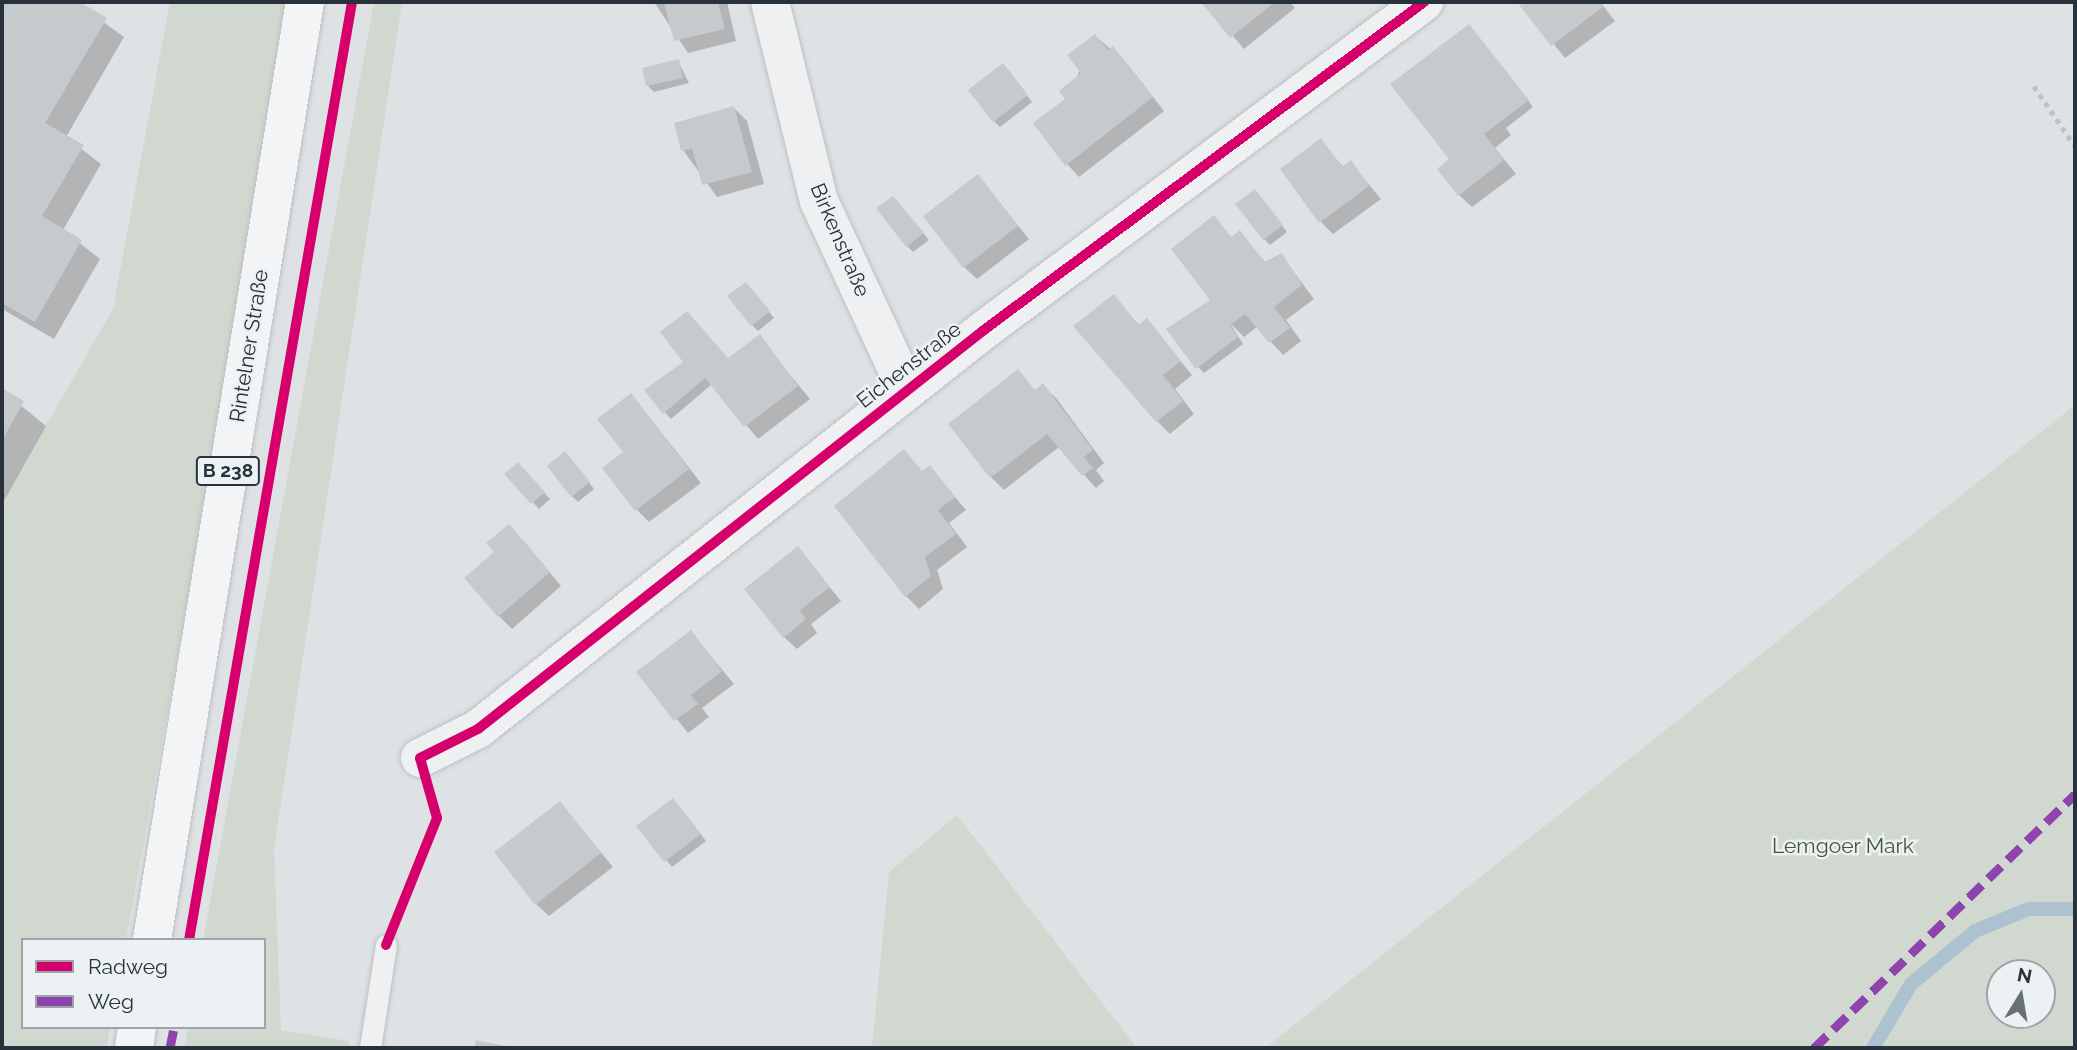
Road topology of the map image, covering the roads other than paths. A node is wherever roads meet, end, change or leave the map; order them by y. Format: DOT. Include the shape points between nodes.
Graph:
graph roads {
  1 [pos="305,2"];
  2 [pos="770,2"];
  3 [pos="1424,2"];
  4 [pos="907,391"];
  5 [pos="420,758"];
  6 [pos="152,938"];
  7 [pos="386,945"];
  8 [pos="137,1029"];
  9 [pos="134,1048"];
  10 [pos="370,1048"];
  1 -- 6 [label="main road, Rintelner Straße / B 238"];
  2 -- 4 [label="street, Birkenstraße" via="819,201"];
  3 -- 4 [label="street, Eichenstraße"];
  4 -- 5 [label="street, Eichenstraße" via="478,729"];
  7 -- 10 [label="lane"];
  8 -- 9 [label="main road"];
}
